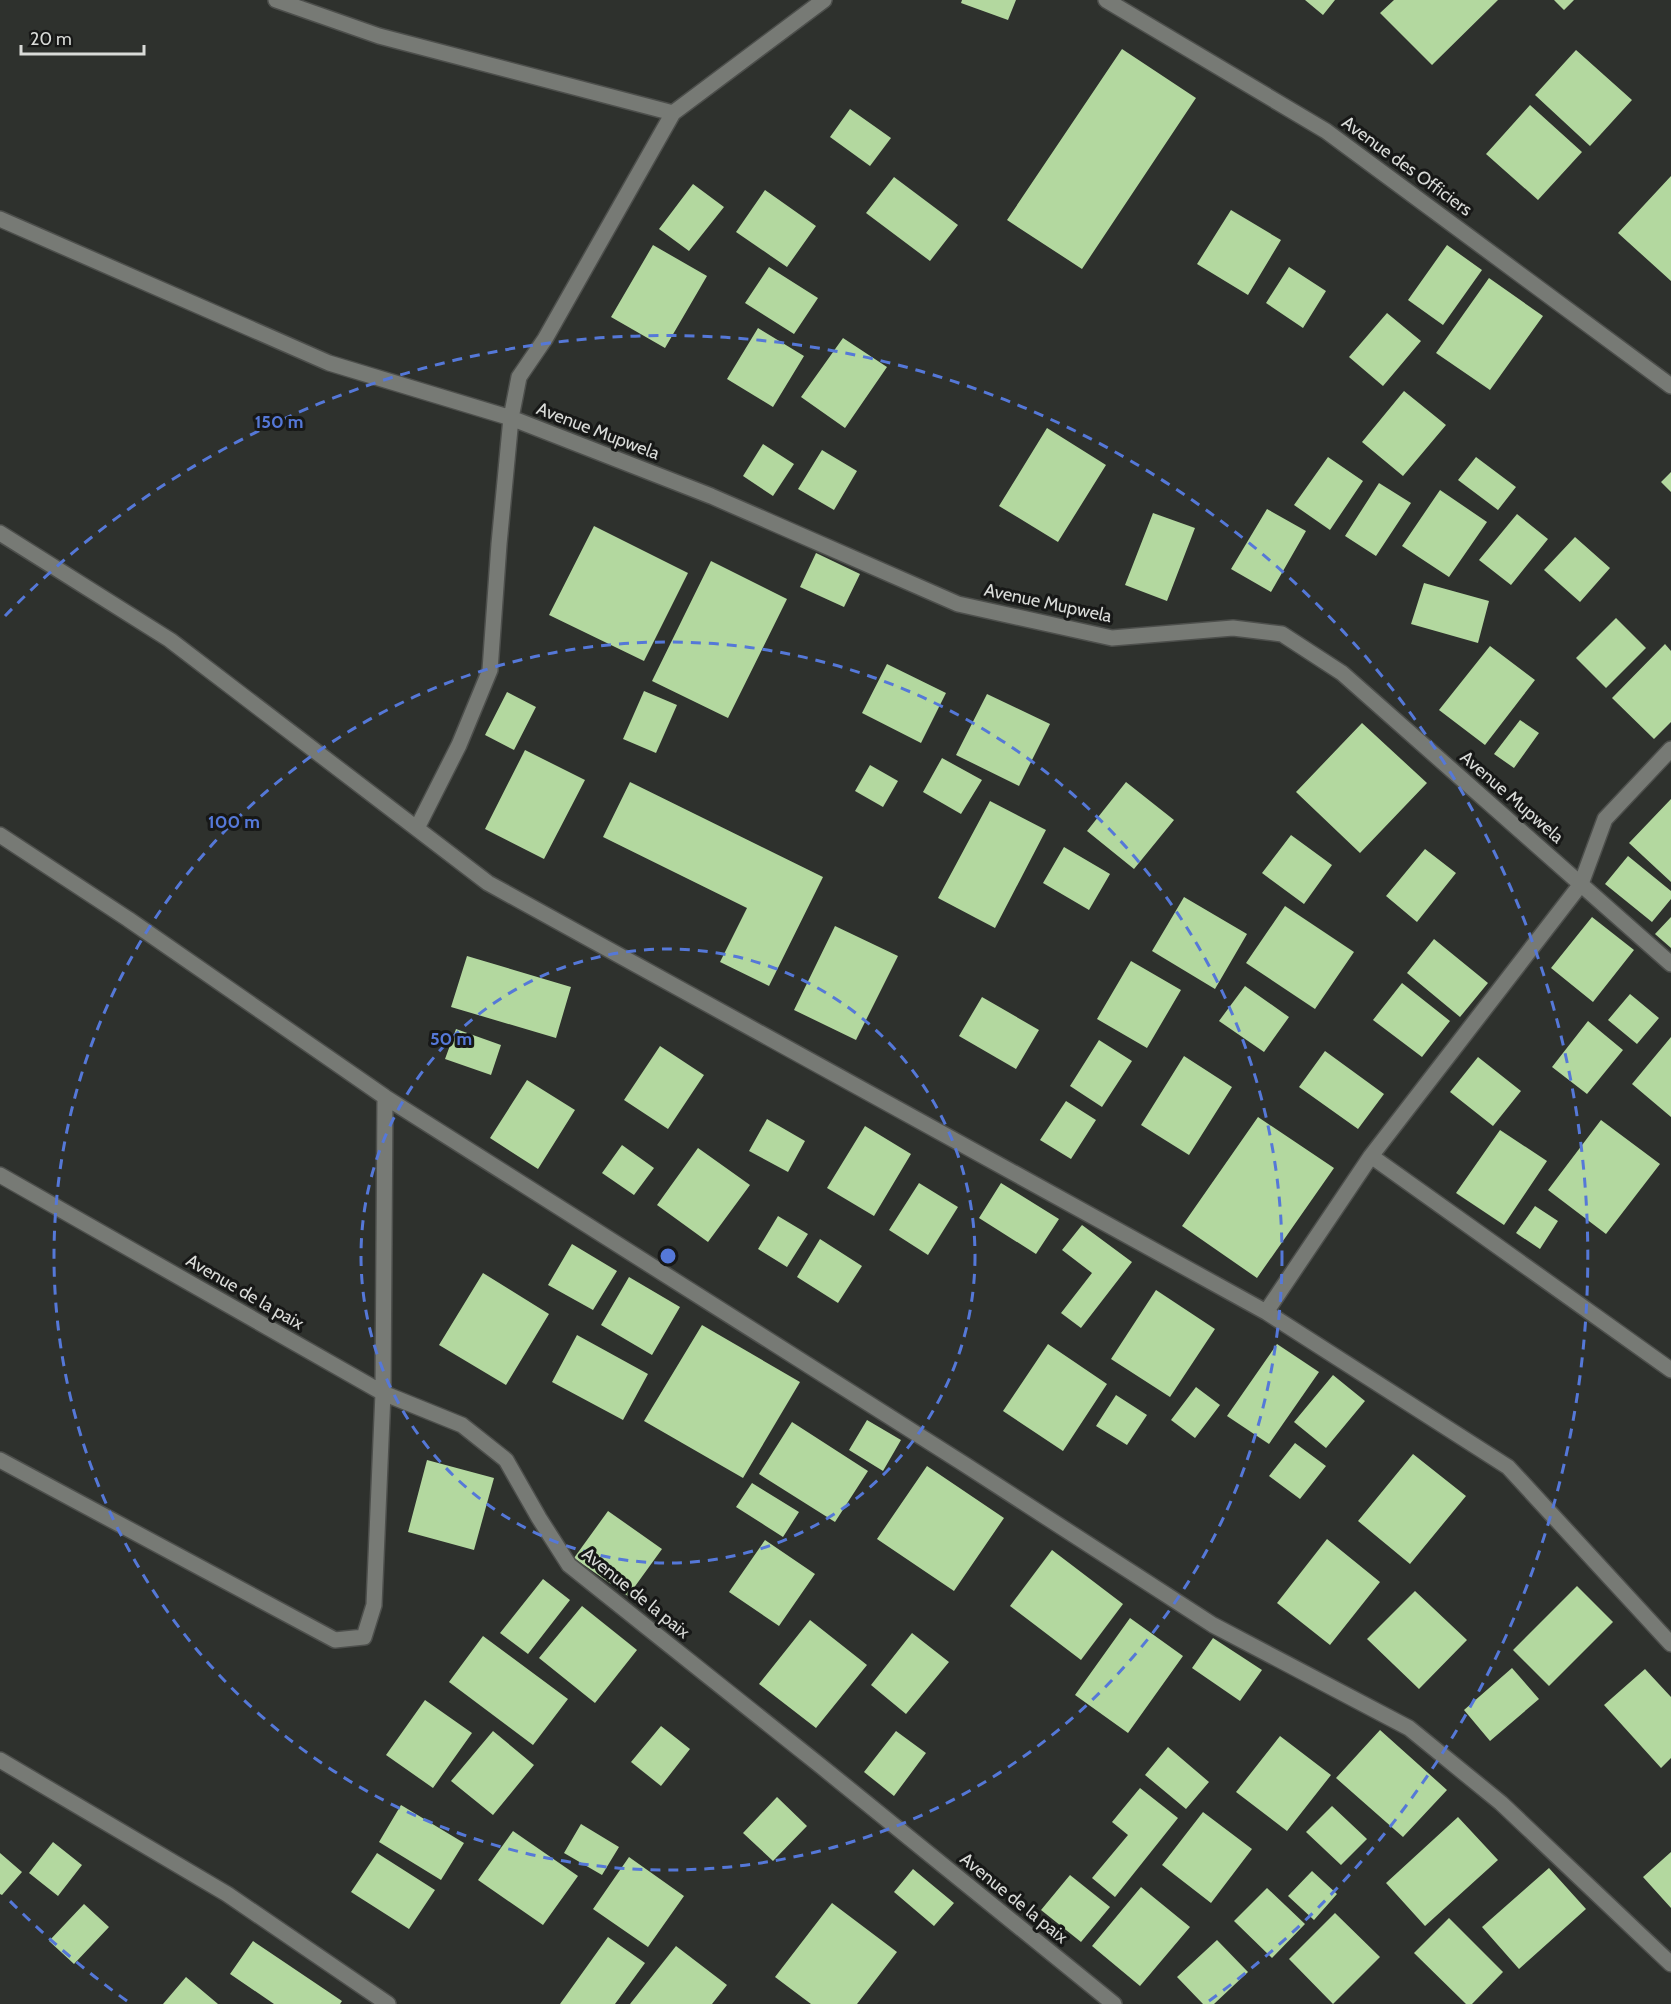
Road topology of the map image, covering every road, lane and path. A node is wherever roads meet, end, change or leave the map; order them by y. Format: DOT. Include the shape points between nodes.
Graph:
graph roads {
  1 [pos="276,0"];
  2 [pos="824,0"];
  3 [pos="1106,0"];
  4 [pos="673,114"];
  5 [pos="0,219"];
  6 [pos="1671,386"];
  7 [pos="511,418"];
  8 [pos="0,533"];
  9 [pos="1671,749"];
  10 [pos="417,828"];
  11 [pos="0,835"];
  12 [pos="1581,884"];
  13 [pos="1671,964"];
  14 [pos="385,1097"];
  15 [pos="1371,1156"];
  16 [pos="0,1175"];
  17 [pos="1266,1312"];
  18 [pos="1671,1370"];
  19 [pos="383,1393"];
  20 [pos="0,1460"];
  21 [pos="1671,1644"];
  22 [pos="0,1760"];
  23 [pos="1671,1964"];
  24 [pos="388,2004"];
  25 [pos="1114,2004"];
  1 -- 4 [label="street" via="379,36"];
  2 -- 4 [label="street"];
  3 -- 6 [label="street, Avenue des Officiers" via="1326,131"];
  4 -- 7 [label="street" via="545,339 519,377"];
  5 -- 7 [label="street, Avenue Mupwela" via="329,363"];
  7 -- 10 [label="street" via="490,670 459,745"];
  7 -- 12 [label="street, Avenue Mupwela" via="711,496 958,604 1112,638 1233,628 1282,634 1342,673"];
  8 -- 10 [label="street" via="170,640"];
  9 -- 12 [label="street" via="1605,819"];
  10 -- 17 [label="street" via="488,883"];
  11 -- 14 [label="street"];
  12 -- 13 [label="street, Avenue Mupwela"];
  12 -- 15 [label="street"];
  14 -- 19 [label="street"];
  14 -- 23 [label="street" via="1213,1625 1409,1728 1501,1803"];
  15 -- 17 [label="street"];
  15 -- 18 [label="street"];
  16 -- 19 [label="street, Avenue de la paix"];
  17 -- 21 [label="street" via="1508,1467"];
  19 -- 20 [label="street" via="374,1605 364,1637 335,1640"];
  19 -- 25 [label="street, Avenue de la paix" via="462,1425 506,1460 569,1565"];
  22 -- 24 [label="street" via="227,1894"];
}
